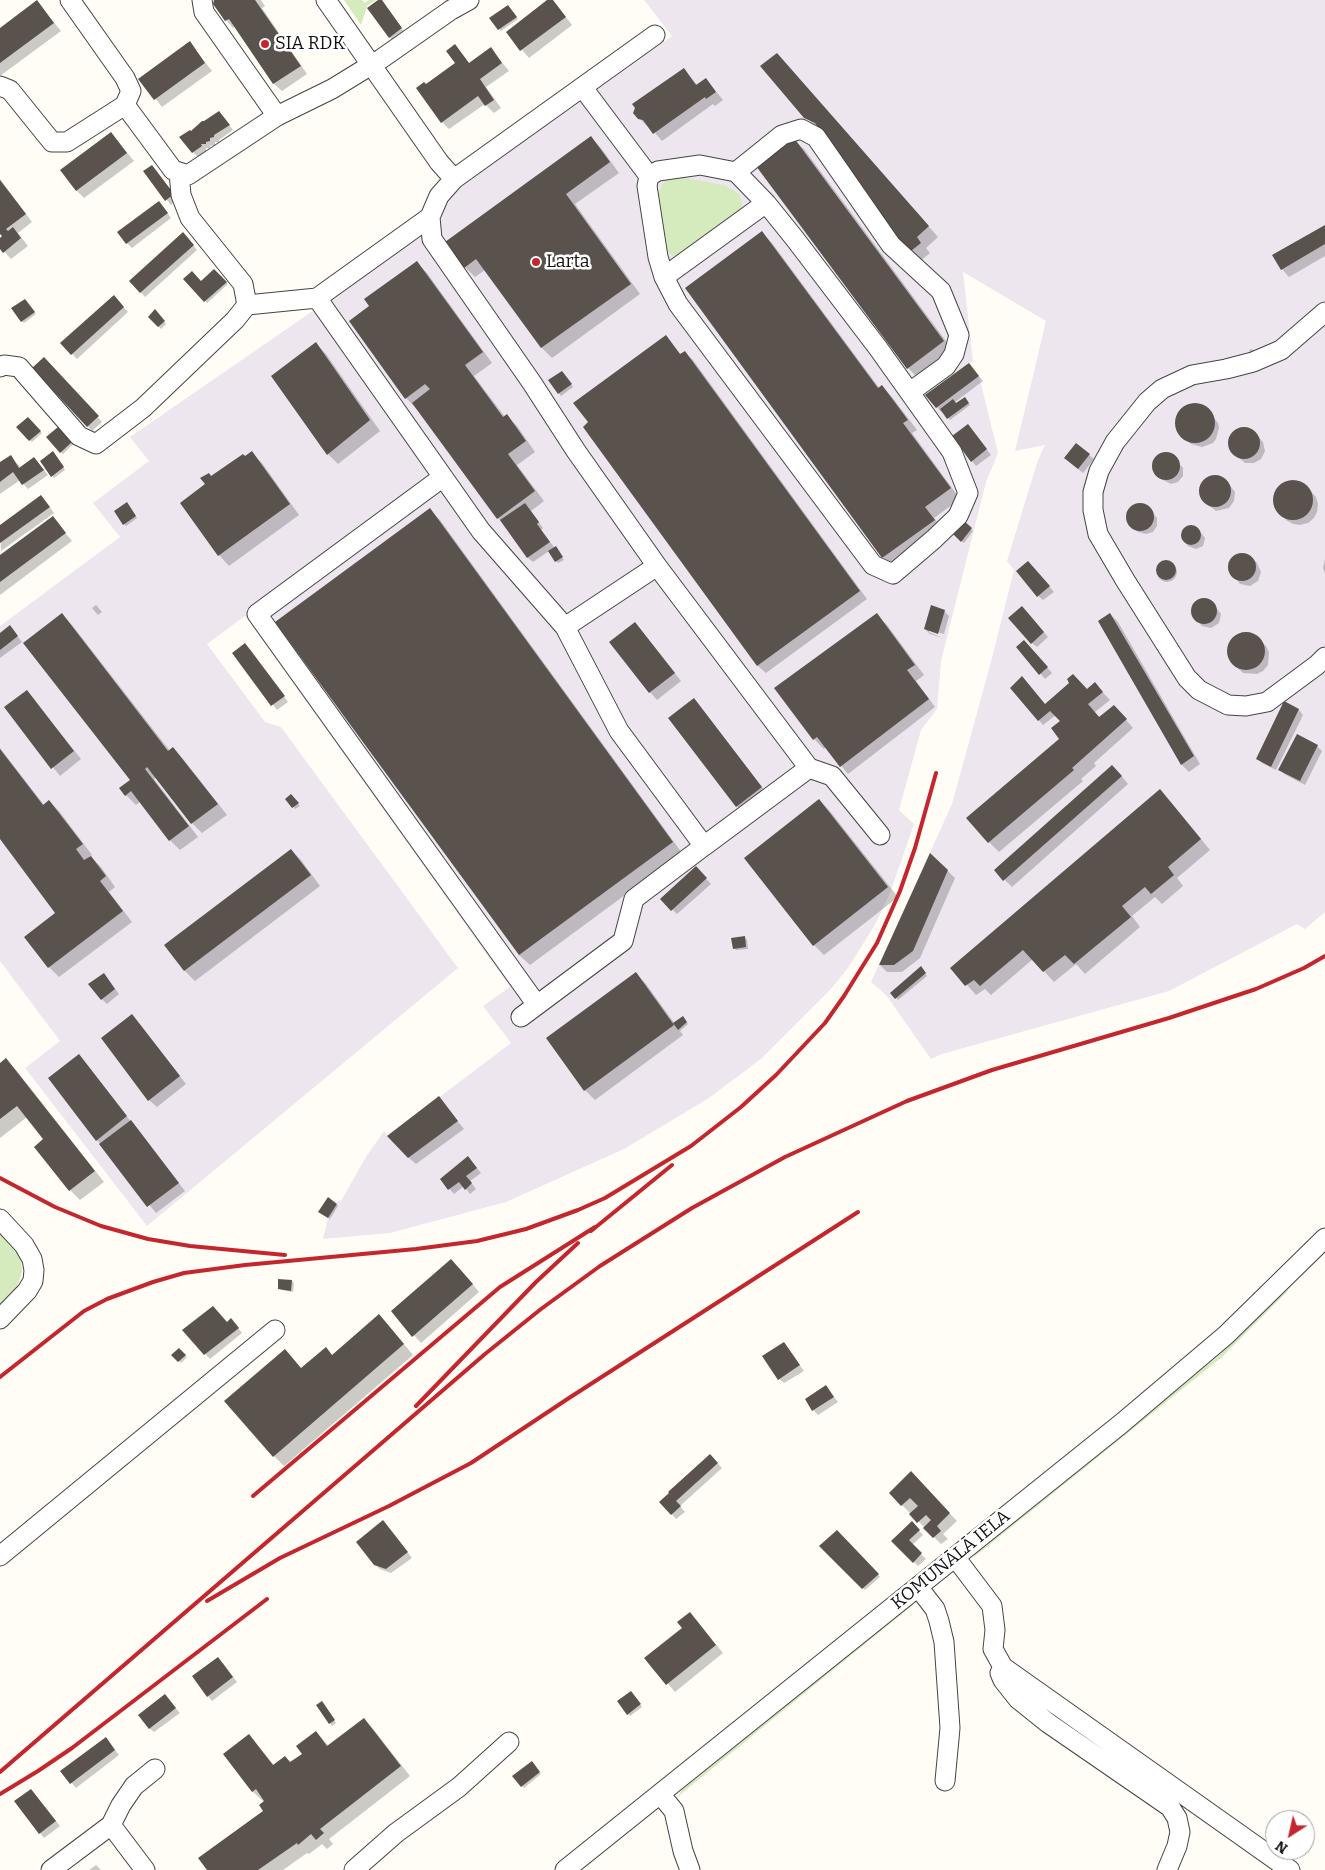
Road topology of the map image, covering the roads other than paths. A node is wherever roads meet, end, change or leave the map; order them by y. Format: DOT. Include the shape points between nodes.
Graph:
graph roads {
  1 [pos="70,0"];
  2 [pos="202,0"];
  3 [pos="326,0"];
  4 [pos="469,0"];
  5 [pos="447,5"];
  6 [pos="654,35"];
  7 [pos="372,64"];
  8 [pos="0,86"];
  9 [pos="583,88"];
  10 [pos="125,104"];
  11 [pos="277,116"];
  12 [pos="179,172"];
  13 [pos="736,172"];
  14 [pos="649,176"];
  15 [pos="454,179"];
  16 [pos="766,203"];
  17 [pos="430,217"];
  18 [pos="664,277"];
  19 [pos="317,298"];
  20 [pos="247,305"];
  21 [pos="1325,312"];
  22 [pos="0,367"];
  23 [pos="910,392"];
  24 [pos="444,477"];
  25 [pos="657,566"];
  26 [pos="565,627"];
  27 [pos="1325,657"];
  28 [pos="809,768"];
  29 [pos="880,835"];
  30 [pos="704,846"];
  31 [pos="538,1005"];
  32 [pos="521,1017"];
  33 [pos="0,1219"];
  34 [pos="1325,1238"];
  35 [pos="0,1319"];
  36 [pos="275,1330"];
  37 [pos="0,1556"];
  38 [pos="955,1557"];
  39 [pos="918,1587"];
  40 [pos="1002,1667"];
  41 [pos="509,1742"];
  42 [pos="155,1769"];
  43 [pos="945,1781"];
  44 [pos="660,1794"];
  45 [pos="111,1825"];
  46 [pos="51,1870"];
  47 [pos="145,1870"];
  48 [pos="354,1870"];
  49 [pos="565,1870"];
  50 [pos="690,1870"];
  51 [pos="1167,1870"];
  52 [pos="1290,1870"];
  1 -- 10 [label="street" via="125,78 131,91"];
  2 -- 11 [label="street" via="204,12"];
  3 -- 7 [label="street"];
  4 -- 5 [label="street"];
  5 -- 7 [label="street"];
  6 -- 9 [label="street"];
  7 -- 11 [label="street" via="332,89"];
  7 -- 15 [label="street"];
  8 -- 10 [label="street" via="10,90 52,142 67,142"];
  9 -- 14 [label="street"];
  9 -- 15 [label="street"];
  10 -- 12 [label="street" via="162,157"];
  11 -- 12 [label="street" via="188,174"];
  12 -- 20 [label="street" via="190,218 244,284"];
  13 -- 14 [label="street" via="700,165 658,171"];
  13 -- 16 [label="street"];
  13 -- 23 [label="street" via="782,135 801,129 816,138 891,245 941,291 959,335 954,354 946,366"];
  14 -- 18 [label="street" via="647,186 654,237"];
  15 -- 17 [label="street" via="440,196"];
  16 -- 18 [label="street"];
  16 -- 23 [label="street"];
  17 -- 19 [label="street"];
  17 -- 25 [label="street" via="432,239"];
  18 -- 23 [label="street" via="678,304 873,565 893,574 958,516 968,493 952,452"];
  19 -- 20 [label="street"];
  19 -- 24 [label="street"];
  20 -- 22 [label="street" via="236,320 143,408 96,444 79,436 19,366"];
  21 -- 27 [label="street" via="1281,350 1226,370 1192,375 1162,389 1147,402 1115,442 1100,471 1093,510 1098,534 1120,572 1187,678 1199,690 1228,705 1267,702"];
  24 -- 26 [label="street" via="482,530"];
  24 -- 31 [label="street" via="257,614"];
  25 -- 26 [label="street"];
  25 -- 28 [label="street"];
  26 -- 30 [label="street" via="619,731"];
  28 -- 29 [label="street" via="832,776"];
  28 -- 30 [label="street"];
  30 -- 31 [label="street" via="634,899 623,941"];
  31 -- 32 [label="street"];
  33 -- 35 [label="street" via="24,1244 34,1270 28,1291"];
  34 -- 38 [label="street, KOMUNĀLĀ IELA" via="1226,1335"];
  36 -- 37 [label="street"];
  38 -- 39 [label="street, KOMUNĀLĀ IELA"];
  38 -- 40 [label="street" via="992,1606 993,1649"];
  39 -- 43 [label="street" via="935,1609 944,1642 950,1728"];
  39 -- 44 [label="street, KOMUNĀLĀ IELA"];
  40 -- 51 [label="street" via="1003,1680 1018,1699 1170,1807 1180,1832 1178,1846"];
  40 -- 52 [label="street"];
  41 -- 48 [label="street" via="459,1787 396,1833"];
  42 -- 45 [label="street" via="134,1786"];
  44 -- 49 [label="street, KOMUNĀLĀ IELA"];
  44 -- 50 [label="street" via="674,1811"];
  45 -- 46 [label="street"];
  45 -- 47 [label="street"];
}
